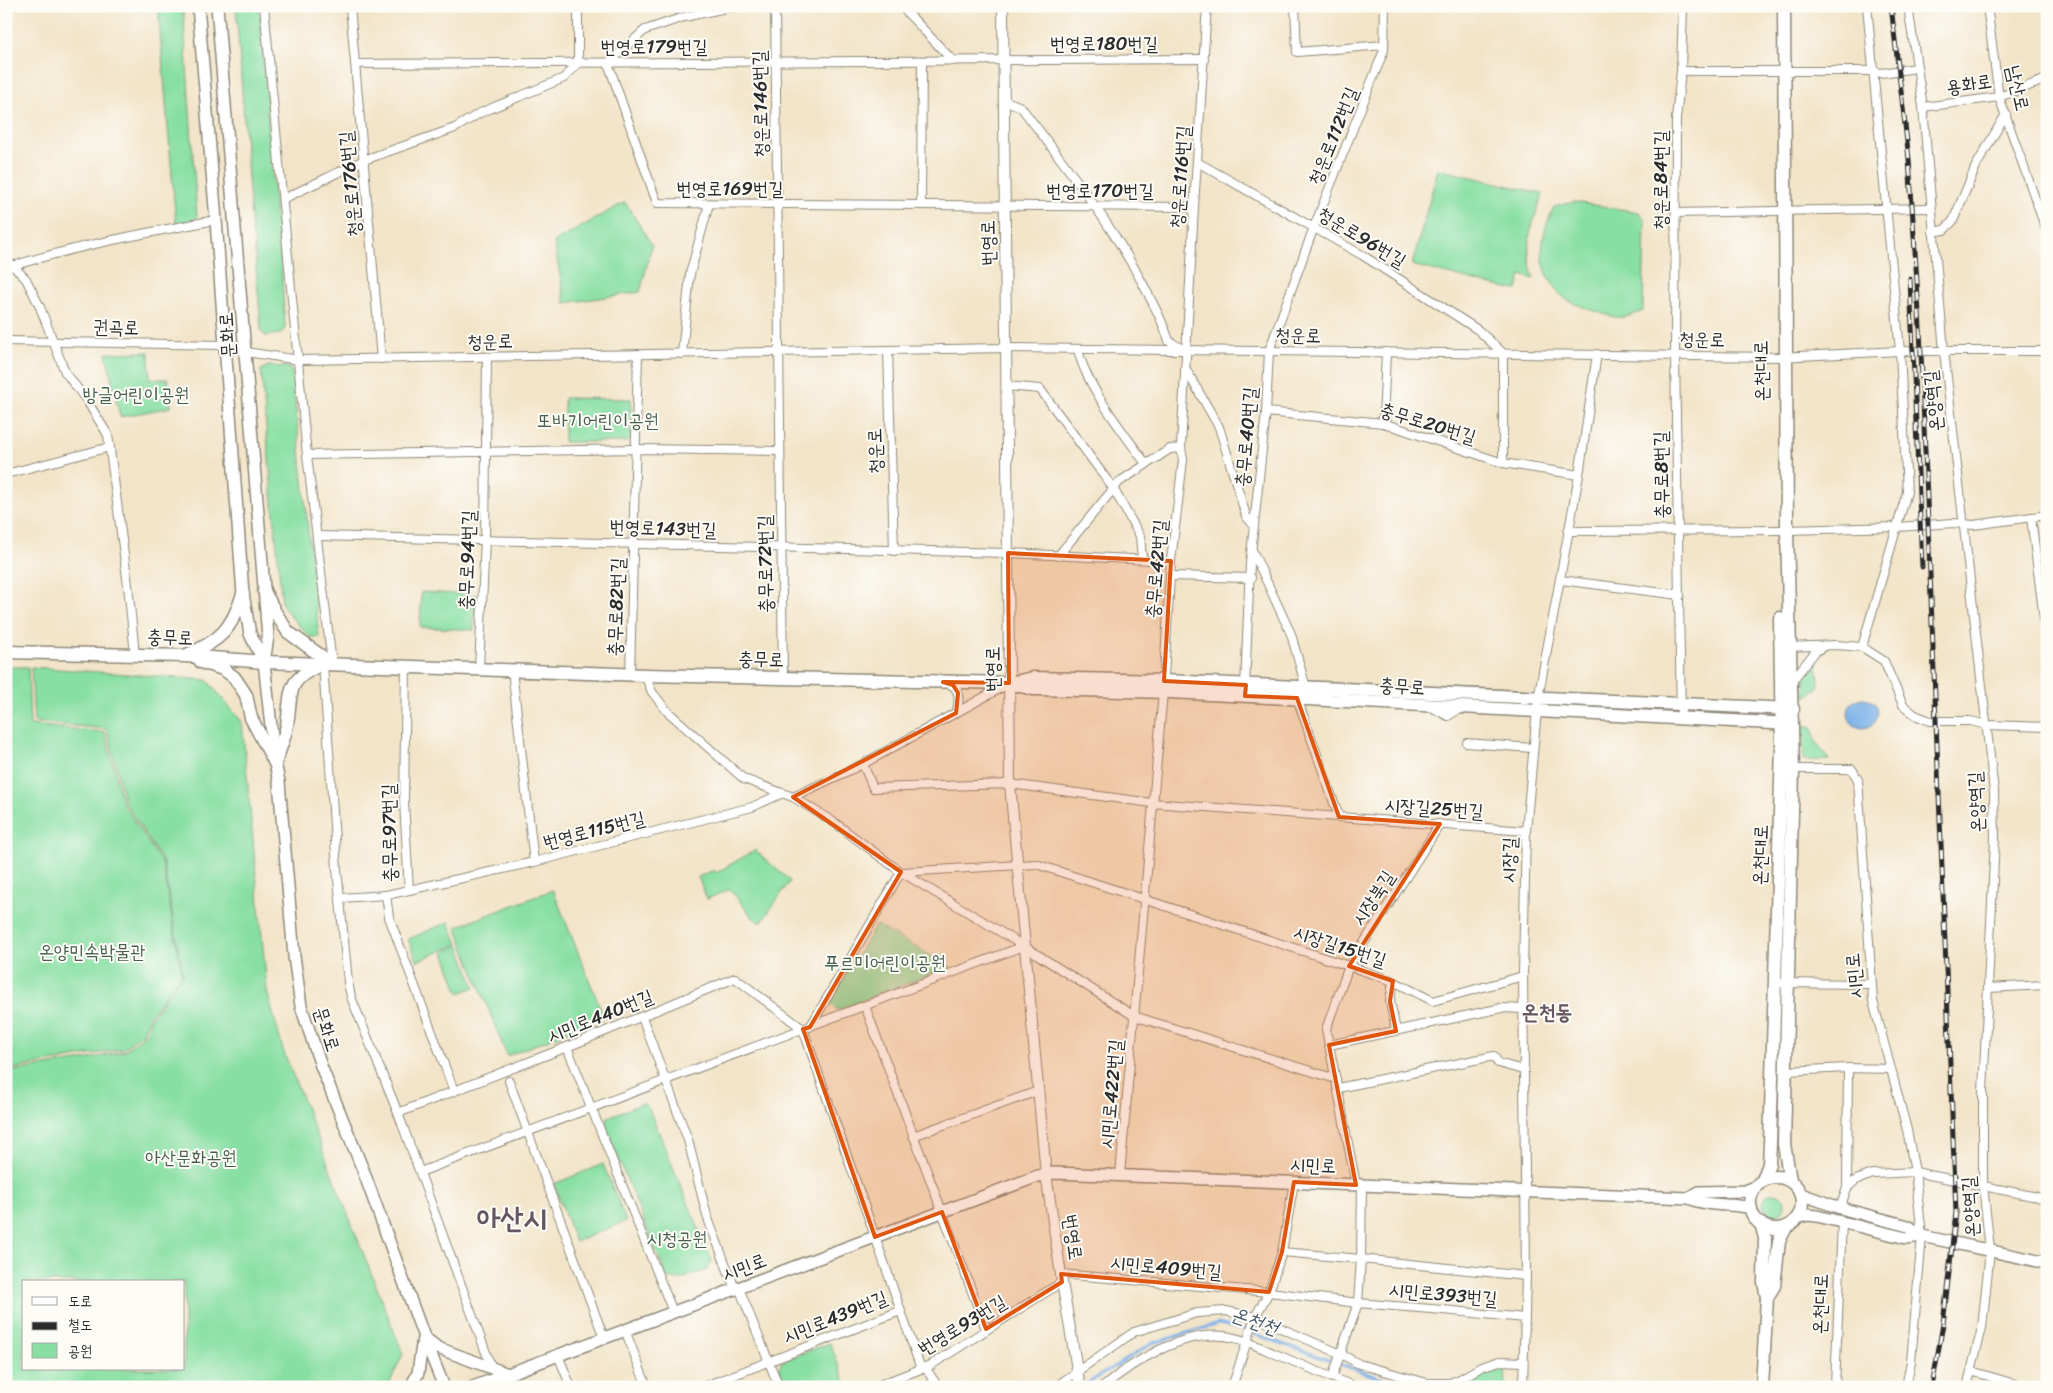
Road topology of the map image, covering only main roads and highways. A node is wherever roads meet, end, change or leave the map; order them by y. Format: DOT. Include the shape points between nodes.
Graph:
graph roads {
  1 [pos="198,6"];
  2 [pos="218,6"];
  3 [pos="1776,6"];
  4 [pos="1784,6"];
  5 [pos="1781,72"];
  6 [pos="1784,530"];
  7 [pos="264,591"];
  8 [pos="243,594"];
  9 [pos="6,652"];
  10 [pos="185,656"];
  11 [pos="264,662"];
  12 [pos="327,664"];
  13 [pos="1787,683"];
  14 [pos="1245,690"];
  15 [pos="1537,706"];
  16 [pos="1787,709"];
  17 [pos="1787,724"];
  18 [pos="275,763"];
  19 [pos="1781,983"];
  20 [pos="1790,1180"];
  21 [pos="1759,1183"];
  22 [pos="1801,1194"];
  23 [pos="1689,1198"];
  24 [pos="1751,1208"];
  25 [pos="1799,1216"];
  26 [pos="1762,1224"];
  27 [pos="1786,1227"];
  28 [pos="1922,1236"];
  29 [pos="2047,1263"];
  30 [pos="1767,1297"];
  31 [pos="424,1336"];
  32 [pos="508,1374"];
  33 [pos="411,1387"];
  34 [pos="444,1387"];
  35 [pos="473,1387"];
  36 [pos="501,1387"];
  37 [pos="1762,1387"];
  1 -- 8 [label="main road, 문화로"];
  2 -- 7 [label="main road, 문화로"];
  3 -- 5 [label="main road, 온천대로"];
  4 -- 5 [label="main road, 온천대로"];
  5 -- 6 [label="main road, 온천대로"];
  6 -- 13 [label="main road, 온천대로"];
  6 -- 13 [label="main road, 온천대로" via="1789,647"];
  7 -- 11 [label="main road, 문화로" via="268,637"];
  7 -- 12 [label="main road" via="288,632"];
  8 -- 10 [label="main road" via="228,628 207,646"];
  8 -- 11 [label="main road, 문화로" via="250,634"];
  9 -- 10 [label="main road, 충무로"];
  10 -- 11 [label="main road, 충무로"];
  10 -- 18 [label="main road" via="223,669 234,677 246,695 252,718"];
  11 -- 12 [label="main road, 충무로"];
  11 -- 18 [label="main road, 문화로"];
  12 -- 14 [label="main road, 충무로" via="1010,683 1033,689 1163,687"];
  12 -- 18 [label="main road" via="306,671 295,680 289,696 287,726"];
  13 -- 16 [label="main road, 온천대로"];
  14 -- 15 [label="main road, 충무로" via="1306,688"];
  14 -- 15 [label="main road, 충무로" via="1297,698 1432,707"];
  15 -- 16 [label="main road, 충무로"];
  15 -- 17 [label="main road, 충무로" via="1681,719"];
  16 -- 17 [label="main road, 온천대로"];
  17 -- 19 [label="main road, 온천대로"];
  17 -- 19 [label="main road, 온천대로" via="1793,769"];
  18 -- 31 [label="main road, 문화로" via="301,1006"];
  19 -- 20 [label="main road, 온천대로" via="1786,1071 1784,1144"];
  19 -- 21 [label="main road, 온천대로" via="1768,1164"];
  20 -- 21 [label="main road" via="1779,1176"];
  20 -- 22 [label="main road"];
  21 -- 23 [label="main road, 시민로" via="1745,1191 1699,1192"];
  21 -- 24 [label="main road" via="1750,1200"];
  22 -- 25 [label="main road" via="1803,1206"];
  22 -- 28 [label="main road" via="1908,1226"];
  23 -- 24 [label="main road, 시민로" via="1698,1203 1737,1204"];
  23 -- 32 [label="main road, 시민로" via="1061,1172 1046,1174"];
  24 -- 26 [label="main road"];
  25 -- 27 [label="main road"];
  25 -- 28 [label="main road" via="1808,1215 1906,1238"];
  26 -- 27 [label="main road" via="1774,1229"];
  26 -- 30 [label="main road"];
  27 -- 30 [label="main road" via="1779,1241 1774,1286"];
  28 -- 29 [label="main road"];
  30 -- 37 [label="main road"];
  31 -- 32 [label="main road" via="438,1348"];
  31 -- 33 [label="main road" via="418,1373"];
  31 -- 34 [label="main road, 문화로"];
  32 -- 35 [label="main road, 시민로"];
  32 -- 36 [label="main road"];
}
